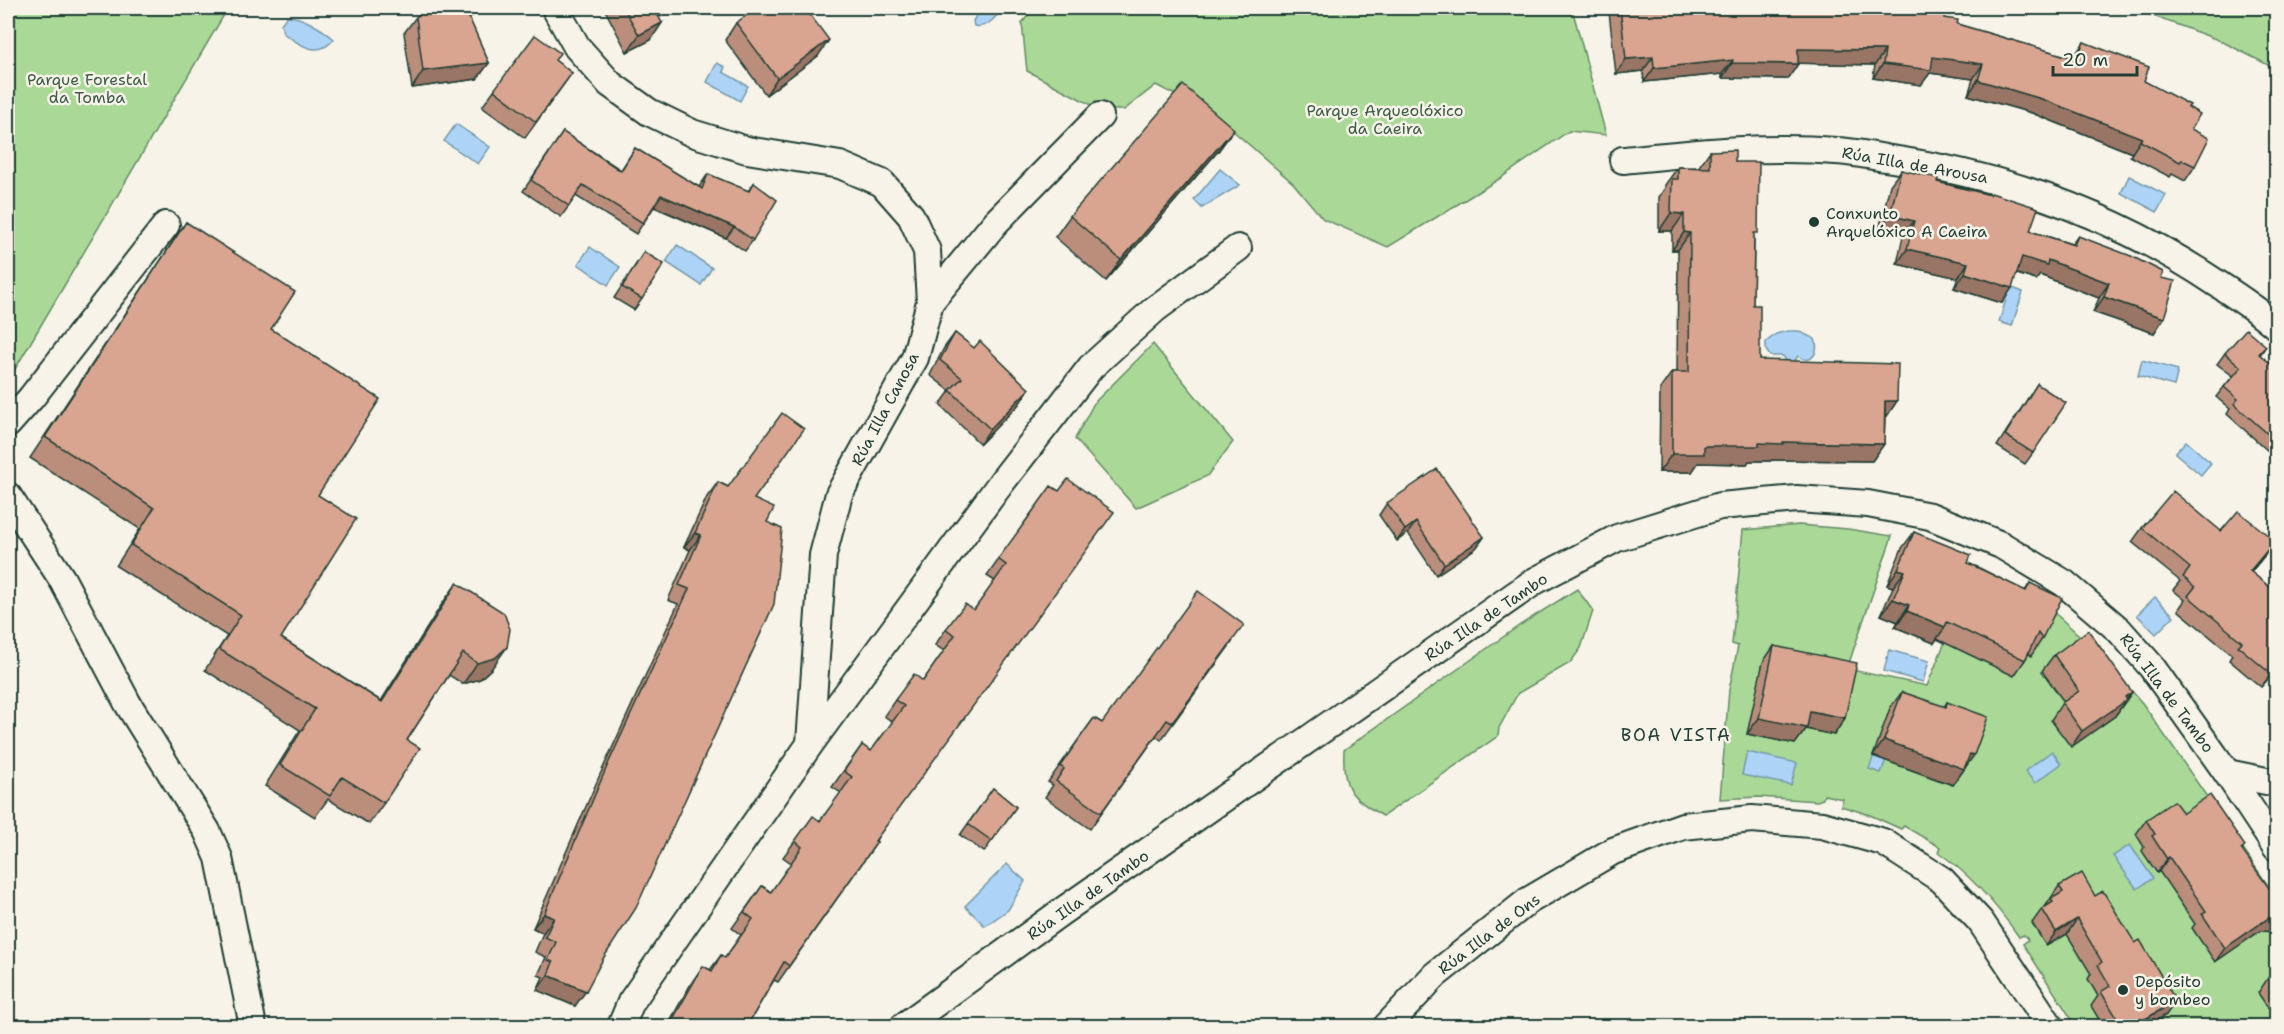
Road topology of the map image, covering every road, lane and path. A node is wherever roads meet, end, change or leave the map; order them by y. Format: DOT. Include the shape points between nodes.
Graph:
graph roads {
  1 [pos="555,8"];
  2 [pos="1100,116"];
  3 [pos="1623,160"];
  4 [pos="166,225"];
  5 [pos="1238,248"];
  6 [pos="930,302"];
  7 [pos="2277,326"];
  8 [pos="8,424"];
  9 [pos="8,495"];
  10 [pos="810,744"];
  11 [pos="2227,773"];
  12 [pos="2277,783"];
  13 [pos="2277,847"];
  14 [pos="253,1026"];
  15 [pos="621,1026"];
  16 [pos="904,1026"];
  17 [pos="1387,1026"];
  18 [pos="2050,1026"];
  1 -- 6 [label="street, Rúa Illa Canosa" via="577,47 610,84 649,111 692,133 747,150 840,165 882,183 911,216 927,251"];
  2 -- 6 [label="street" via="996,222"];
  3 -- 7 [label="street, Rúa Illa de Arousa" via="1735,149 1836,151 1988,177 2070,205 2139,236 2197,270"];
  4 -- 8 [label="street"];
  5 -- 10 [label="street" via="1155,309 1091,367"];
  6 -- 10 [label="street, Rúa Illa Canosa" via="915,358 839,494 823,555"];
  9 -- 14 [label="street" via="62,579 128,704 207,831 219,858"];
  10 -- 15 [label="street" via="631,1002"];
  11 -- 12 [label="street"];
  11 -- 13 [label="street, Rúa Illa de Tambo"];
  11 -- 16 [label="street, Rúa Illa de Tambo" via="2151,666 2119,630 2064,583 2001,545 1930,516 1868,504 1797,499 1720,506 1617,538 1535,581"];
  17 -- 18 [label="street, Rúa Illa de Ons" via="1435,975 1528,901 1613,851 1683,826 1752,819 1822,825 1883,842 1942,880 1981,922"];
}
